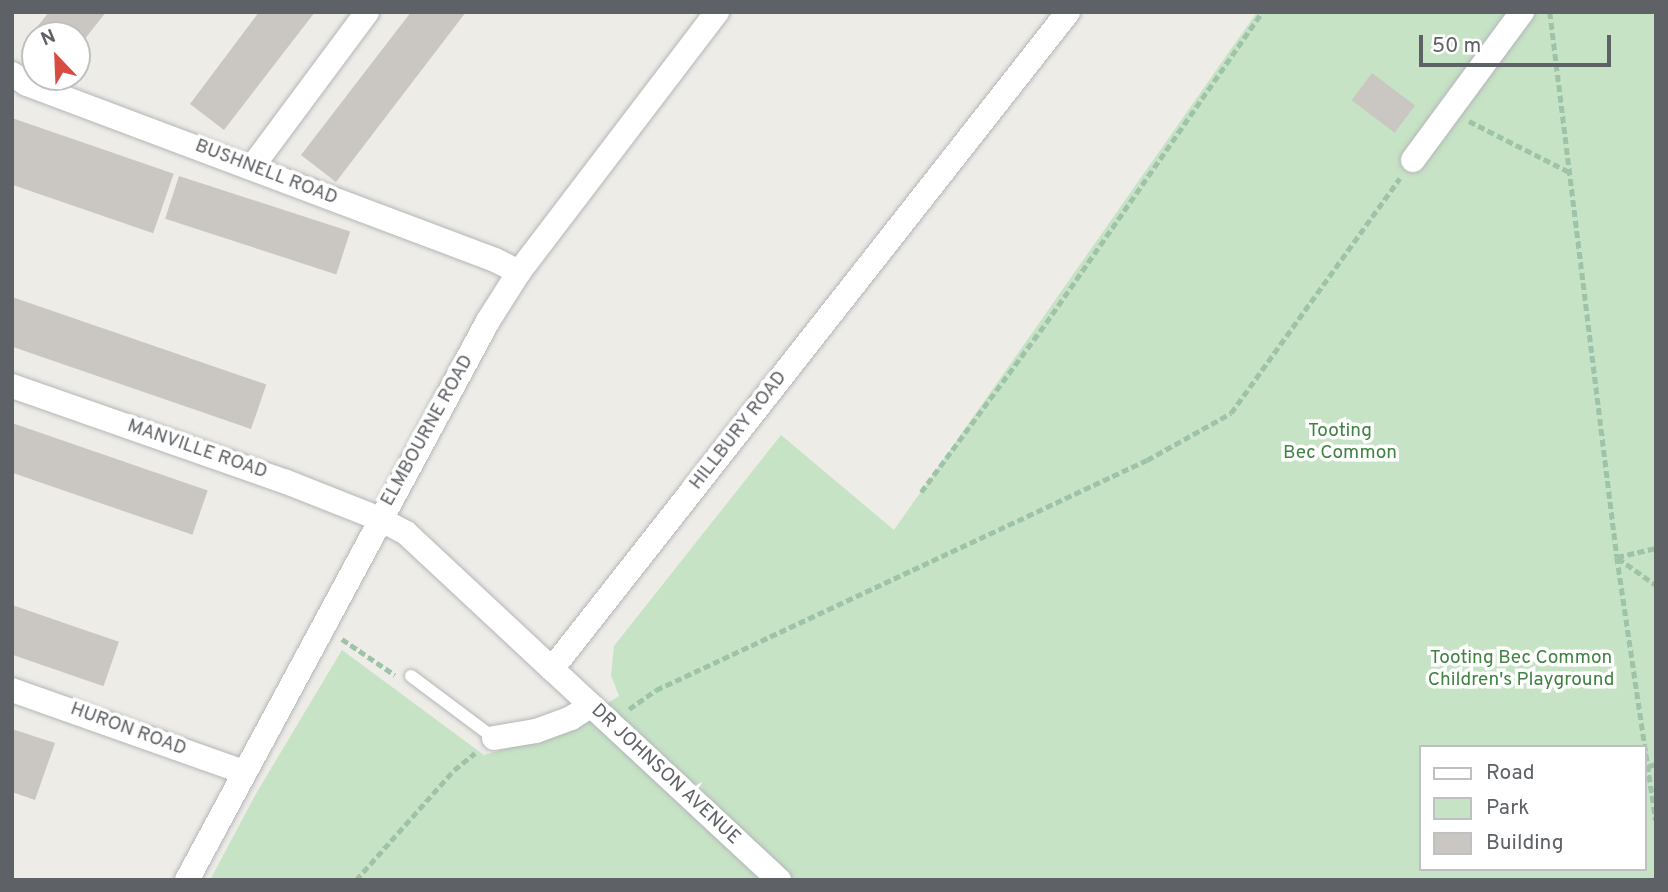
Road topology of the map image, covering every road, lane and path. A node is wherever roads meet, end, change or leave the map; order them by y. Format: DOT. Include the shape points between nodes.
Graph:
graph roads {
  1 [pos="368,12"];
  2 [pos="717,12"];
  3 [pos="1068,12"];
  4 [pos="1262,12"];
  5 [pos="1522,12"];
  6 [pos="1550,12"];
  7 [pos="12,74"];
  8 [pos="1450,111"];
  9 [pos="1413,160"];
  10 [pos="251,167"];
  11 [pos="1569,172"];
  12 [pos="519,272"];
  13 [pos="12,386"];
  14 [pos="921,492"];
  15 [pos="380,519"];
  16 [pos="1656,548"];
  17 [pos="1617,557"];
  18 [pos="1656,585"];
  19 [pos="324,627"];
  20 [pos="552,669"];
  21 [pos="411,676"];
  22 [pos="12,690"];
  23 [pos="590,706"];
  24 [pos="608,723"];
  25 [pos="494,738"];
  26 [pos="1646,745"];
  27 [pos="1647,752"];
  28 [pos="1656,764"];
  29 [pos="1649,765"];
  30 [pos="243,772"];
  31 [pos="1655,814"];
  32 [pos="1656,820"];
  33 [pos="187,880"];
  34 [pos="356,880"];
  35 [pos="779,880"];
  1 -- 10 [label="street"];
  2 -- 12 [label="street, ELMBOURNE ROAD"];
  3 -- 20 [label="street, HILLBURY ROAD"];
  4 -- 14 [label="path" via="1046,323"];
  5 -- 8 [label="street"];
  6 -- 11 [label="path"];
  7 -- 10 [label="street, BUSHNELL ROAD" via="27,84"];
  8 -- 9 [label="street"];
  8 -- 11 [label="path"];
  9 -- 24 [label="path" via="1231,413 1147,460 656,690"];
  10 -- 12 [label="street, BUSHNELL ROAD"];
  11 -- 17 [label="path"];
  12 -- 15 [label="street, ELMBOURNE ROAD"];
  13 -- 15 [label="street, MANVILLE ROAD"];
  15 -- 19 [label="street, ELMBOURNE ROAD"];
  15 -- 20 [label="street" via="406,533"];
  16 -- 17 [label="path"];
  17 -- 18 [label="path"];
  17 -- 26 [label="path"];
  19 -- 21 [label="path" via="403,680"];
  19 -- 30 [label="street, ELMBOURNE ROAD"];
  20 -- 23 [label="street, DR JOHNSON AVENUE"];
  21 -- 25 [label="lane"];
  22 -- 30 [label="street, HURON ROAD"];
  23 -- 24 [label="street, DR JOHNSON AVENUE"];
  23 -- 25 [label="street" via="536,731"];
  24 -- 35 [label="street, DR JOHNSON AVENUE"];
  25 -- 34 [label="path" via="454,770"];
  27 -- 29 [label="path"];
  28 -- 29 [label="path"];
  29 -- 31 [label="path"];
  30 -- 33 [label="street, ELMBOURNE ROAD"];
  31 -- 32 [label="path"];
}
